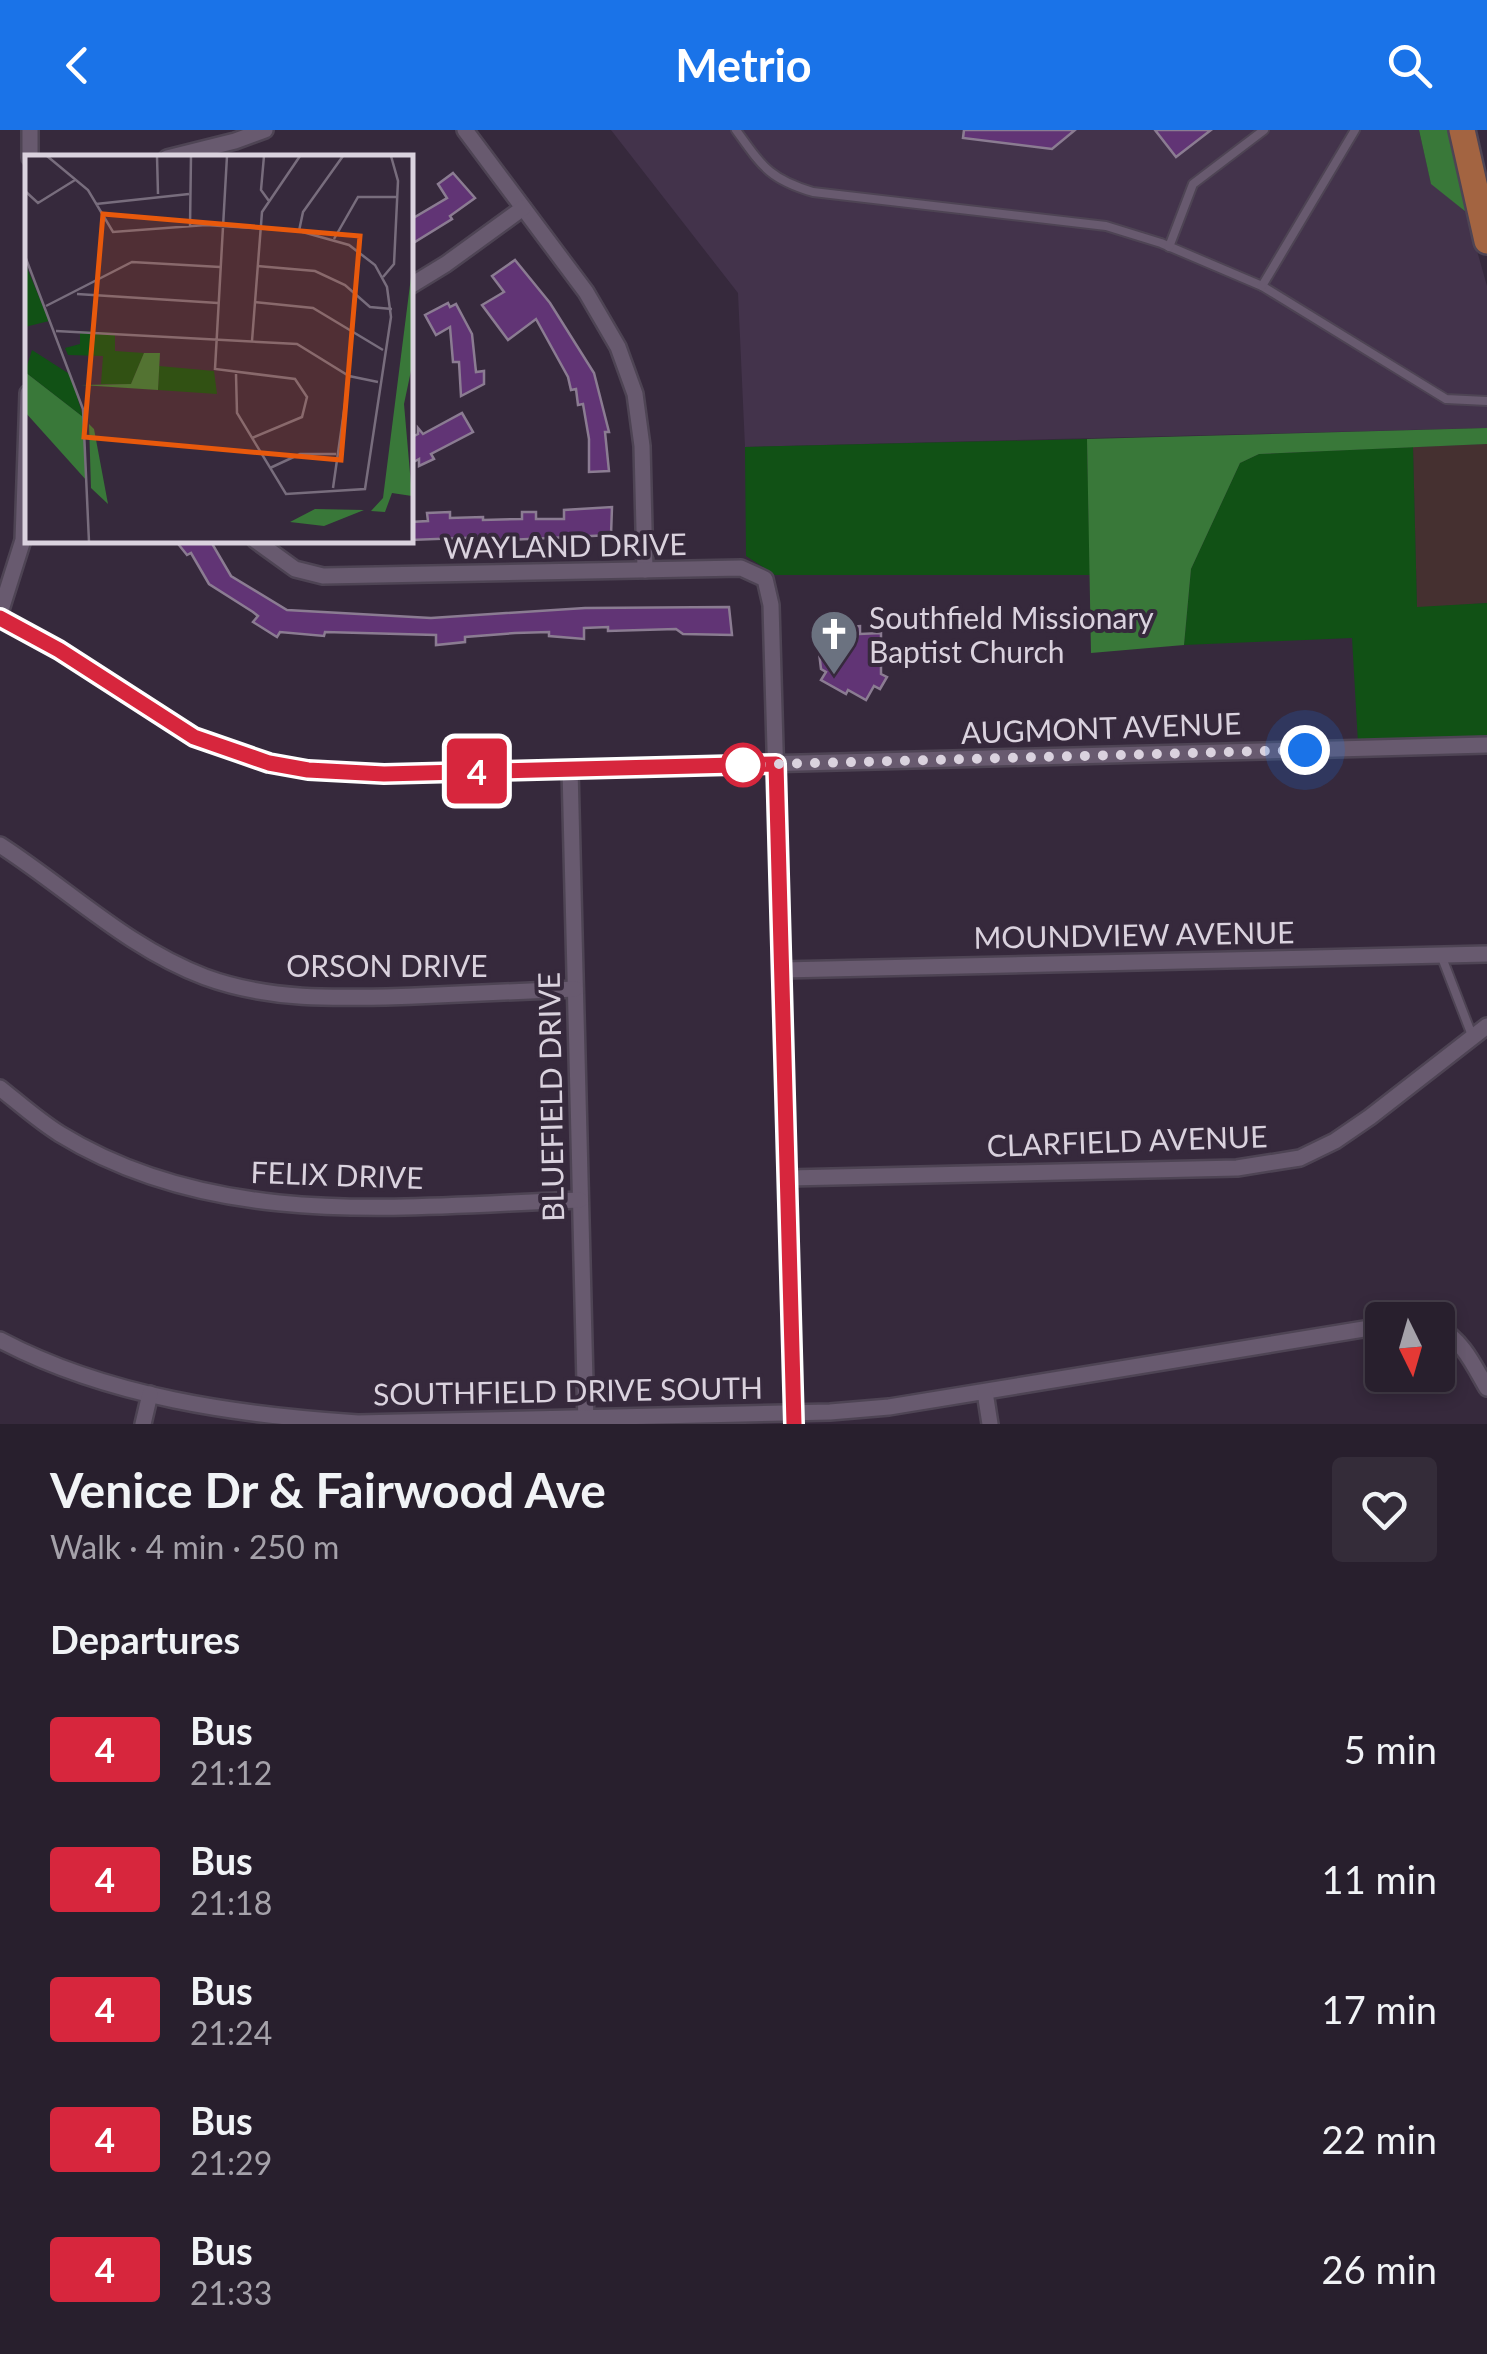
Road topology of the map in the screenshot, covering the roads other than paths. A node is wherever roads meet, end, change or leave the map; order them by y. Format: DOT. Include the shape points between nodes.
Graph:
graph roads {
  1 [pos="265,130"];
  2 [pos="464,130"];
  3 [pos="736,130"];
  4 [pos="1264,130"];
  5 [pos="1355,130"];
  6 [pos="1462,130"];
  7 [pos="179,155"];
  8 [pos="523,208"];
  9 [pos="1487,241"];
  10 [pos="1169,247"];
  11 [pos="412,285"];
  12 [pos="1262,286"];
  13 [pos="1487,401"];
  14 [pos="25,481"];
  15 [pos="258,542"];
  16 [pos="644,570"];
  17 [pos="0,615"];
  18 [pos="1487,745"];
  19 [pos="776,764"];
  20 [pos="570,769"];
  21 [pos="0,846"];
  22 [pos="1487,954"];
  23 [pos="1441,955"];
  24 [pos="782,970"];
  25 [pos="575,989"];
  26 [pos="1487,1026"];
  27 [pos="1472,1038"];
  28 [pos="0,1088"];
  29 [pos="788,1178"];
  30 [pos="580,1200"];
  31 [pos="1365,1329"];
  32 [pos="1455,1338"];
  33 [pos="0,1340"];
  34 [pos="1487,1388"];
  35 [pos="986,1392"];
  36 [pos="150,1394"];
  37 [pos="793,1418"];
  38 [pos="586,1420"];
  39 [pos="143,1424"];
  40 [pos="358,1424"];
  41 [pos="990,1424"];
  1 -- 7 [label="street"];
  2 -- 8 [label="street"];
  3 -- 10 [label="lane" via="782,183 813,192 1106,226"];
  4 -- 10 [label="lane" via="1193,184"];
  5 -- 12 [label="lane"];
  6 -- 9 [label="main road"];
  8 -- 11 [label="street"];
  8 -- 16 [label="street" via="586,292 628,372 642,446"];
  10 -- 12 [label="lane"];
  12 -- 13 [label="lane" via="1446,399"];
  14 -- 17 [label="street" via="23,540"];
  15 -- 16 [label="street, WAYLAND DRIVE" via="295,569 323,576"];
  16 -- 19 [label="street, WAYLAND DRIVE" via="741,568 765,579 772,605"];
  17 -- 20 [label="street, AUGMONT AVENUE" via="194,737 269,763 384,774"];
  18 -- 19 [label="street, AUGMONT AVENUE"];
  19 -- 20 [label="street, AUGMONT AVENUE"];
  19 -- 24 [label="street"];
  20 -- 25 [label="street, BLUEFIELD DRIVE"];
  21 -- 25 [label="street, ORSON DRIVE" via="129,938 233,986 333,999"];
  22 -- 23 [label="street, MOUNDVIEW AVENUE"];
  23 -- 24 [label="street, MOUNDVIEW AVENUE"];
  23 -- 27 [label="lane"];
  24 -- 29 [label="street"];
  25 -- 30 [label="street, BLUEFIELD DRIVE"];
  26 -- 27 [label="street, CLARFIELD AVENUE"];
  27 -- 29 [label="street, CLARFIELD AVENUE" via="1346,1134 1300,1158 1260,1166"];
  28 -- 30 [label="street, FELIX DRIVE" via="62,1136 107,1158 242,1200 333,1208"];
  29 -- 37 [label="street"];
  30 -- 38 [label="street, BLUEFIELD DRIVE"];
  31 -- 35 [label="street, SOUTHFIELD DRIVE SOUTH"];
  32 -- 34 [label="street"];
  33 -- 36 [label="street, SOUTHFIELD DRIVE SOUTH" via="60,1367"];
  35 -- 37 [label="street, SOUTHFIELD DRIVE SOUTH"];
  35 -- 41 [label="street"];
  36 -- 39 [label="street"];
  36 -- 40 [label="street, SOUTHFIELD DRIVE SOUTH"];
  37 -- 38 [label="street, SOUTHFIELD DRIVE SOUTH"];
  38 -- 40 [label="street, SOUTHFIELD DRIVE SOUTH"];
}
